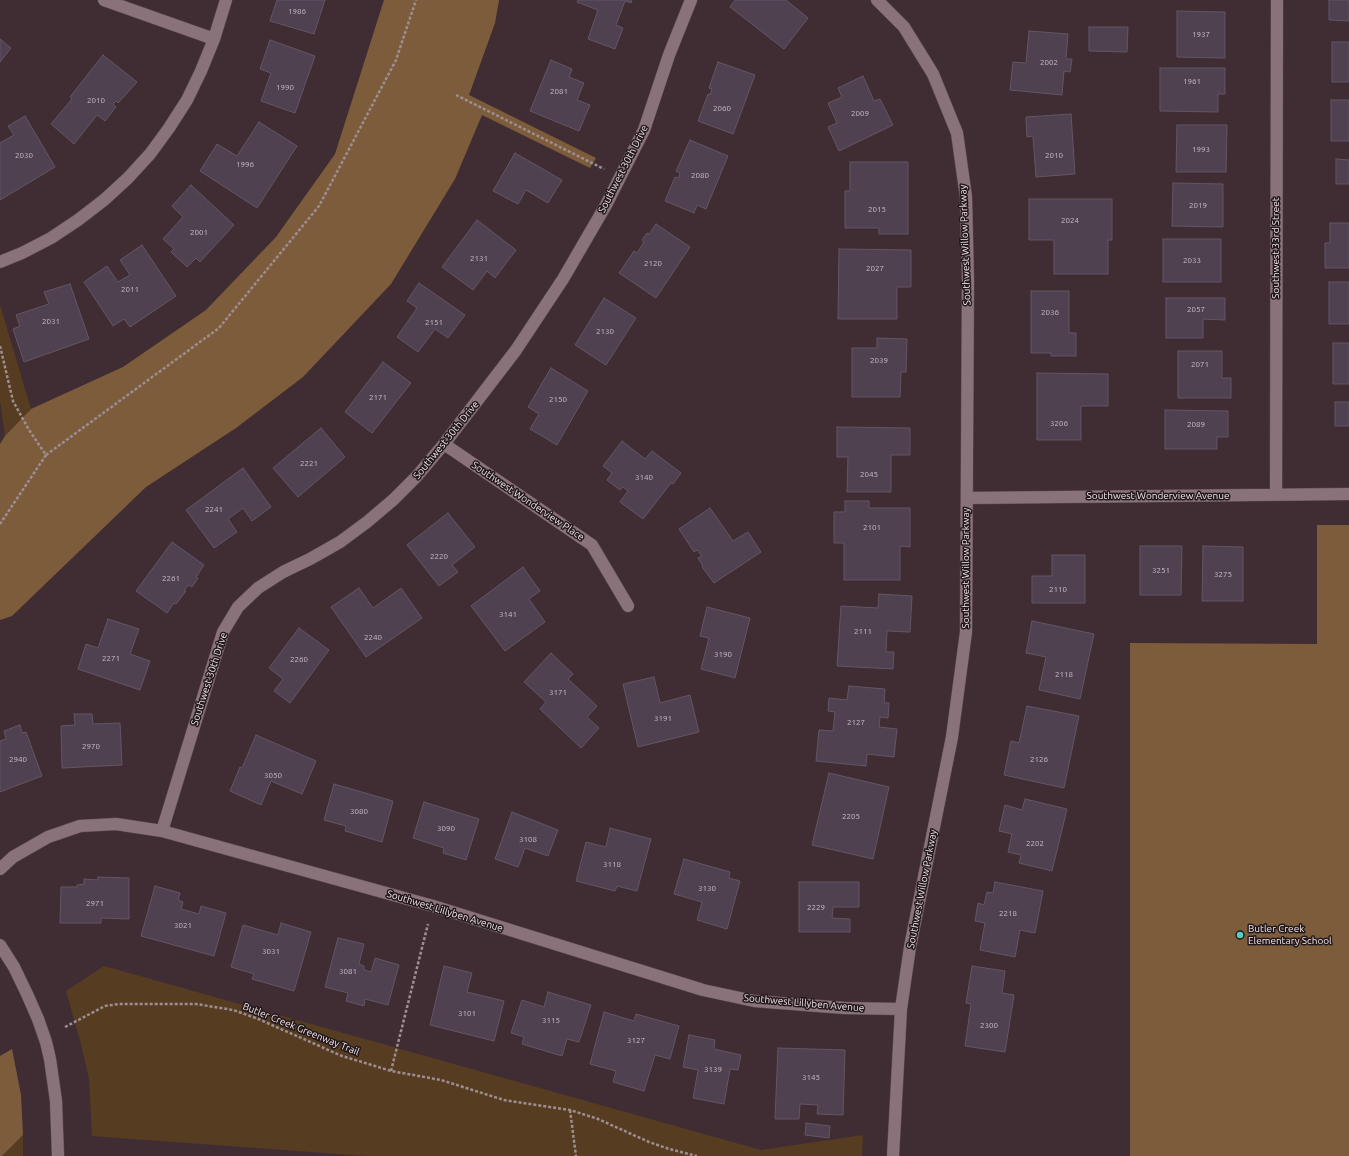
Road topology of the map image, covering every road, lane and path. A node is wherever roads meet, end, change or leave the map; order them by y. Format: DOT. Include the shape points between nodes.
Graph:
graph roads {
  1 [pos="104,0"];
  2 [pos="226,0"];
  3 [pos="416,0"];
  4 [pos="691,0"];
  5 [pos="877,0"];
  6 [pos="1277,0"];
  7 [pos="214,39"];
  8 [pos="456,95"];
  9 [pos="620,177"];
  10 [pos="0,262"];
  11 [pos="0,346"];
  12 [pos="444,444"];
  13 [pos="46,454"];
  14 [pos="1349,494"];
  15 [pos="1276,495"];
  16 [pos="967,498"];
  17 [pos="0,524"];
  18 [pos="628,606"];
  19 [pos="162,830"];
  20 [pos="0,869"];
  21 [pos="433,906"];
  22 [pos="0,945"];
  23 [pos="901,1009"];
  24 [pos="65,1027"];
  25 [pos="391,1071"];
  26 [pos="570,1110"];
  27 [pos="58,1156"];
  28 [pos="576,1156"];
  29 [pos="697,1156"];
  30 [pos="893,1156"];
  1 -- 7 [label="street"];
  2 -- 7 [label="street"];
  3 -- 13 [label="path" via="396,60 318,206 219,328"];
  4 -- 9 [label="street, Southwest 30th Drive" via="644,130"];
  5 -- 16 [label="street, Southwest Willow Parkway" via="904,27 933,74 957,133 966,197"];
  6 -- 15 [label="street, Southwest 33rd Street"];
  7 -- 10 [label="street" via="183,106 150,154 128,178 104,200 51,238"];
  8 -- 9 [label="path"];
  9 -- 12 [label="street, Southwest 30th Drive" via="563,278 516,350"];
  11 -- 13 [label="path" via="13,401"];
  12 -- 18 [label="street, Southwest Wonderview Place" via="592,545"];
  12 -- 19 [label="street, Southwest 30th Drive" via="418,476 367,522 340,542 258,588 238,607 223,632"];
  13 -- 17 [label="path"];
  14 -- 15 [label="street, Southwest Wonderview Avenue"];
  15 -- 16 [label="street, Southwest Wonderview Avenue"];
  16 -- 23 [label="street, Southwest Willow Parkway" via="966,632 952,737 910,947"];
  19 -- 20 [label="street, Southwest Lillyben Avenue" via="116,824 80,826 48,837 13,857"];
  19 -- 21 [label="street, Southwest Lillyben Avenue"];
  21 -- 23 [label="street, Southwest Lillyben Avenue" via="703,990 754,1001 844,1008"];
  21 -- 25 [label="path"];
  22 -- 27 [label="street" via="14,966 46,1042 56,1101"];
  23 -- 30 [label="street, Southwest Willow Parkway"];
  24 -- 25 [label="path, Butler Creek Greenway Trail" via="105,1006 196,1004 233,1010 342,1056"];
  25 -- 26 [label="path, Butler Creek Greenway Trail" via="441,1080 504,1100"];
  26 -- 28 [label="path"];
  26 -- 29 [label="path, Butler Creek Greenway Trail" via="669,1149"];
}
